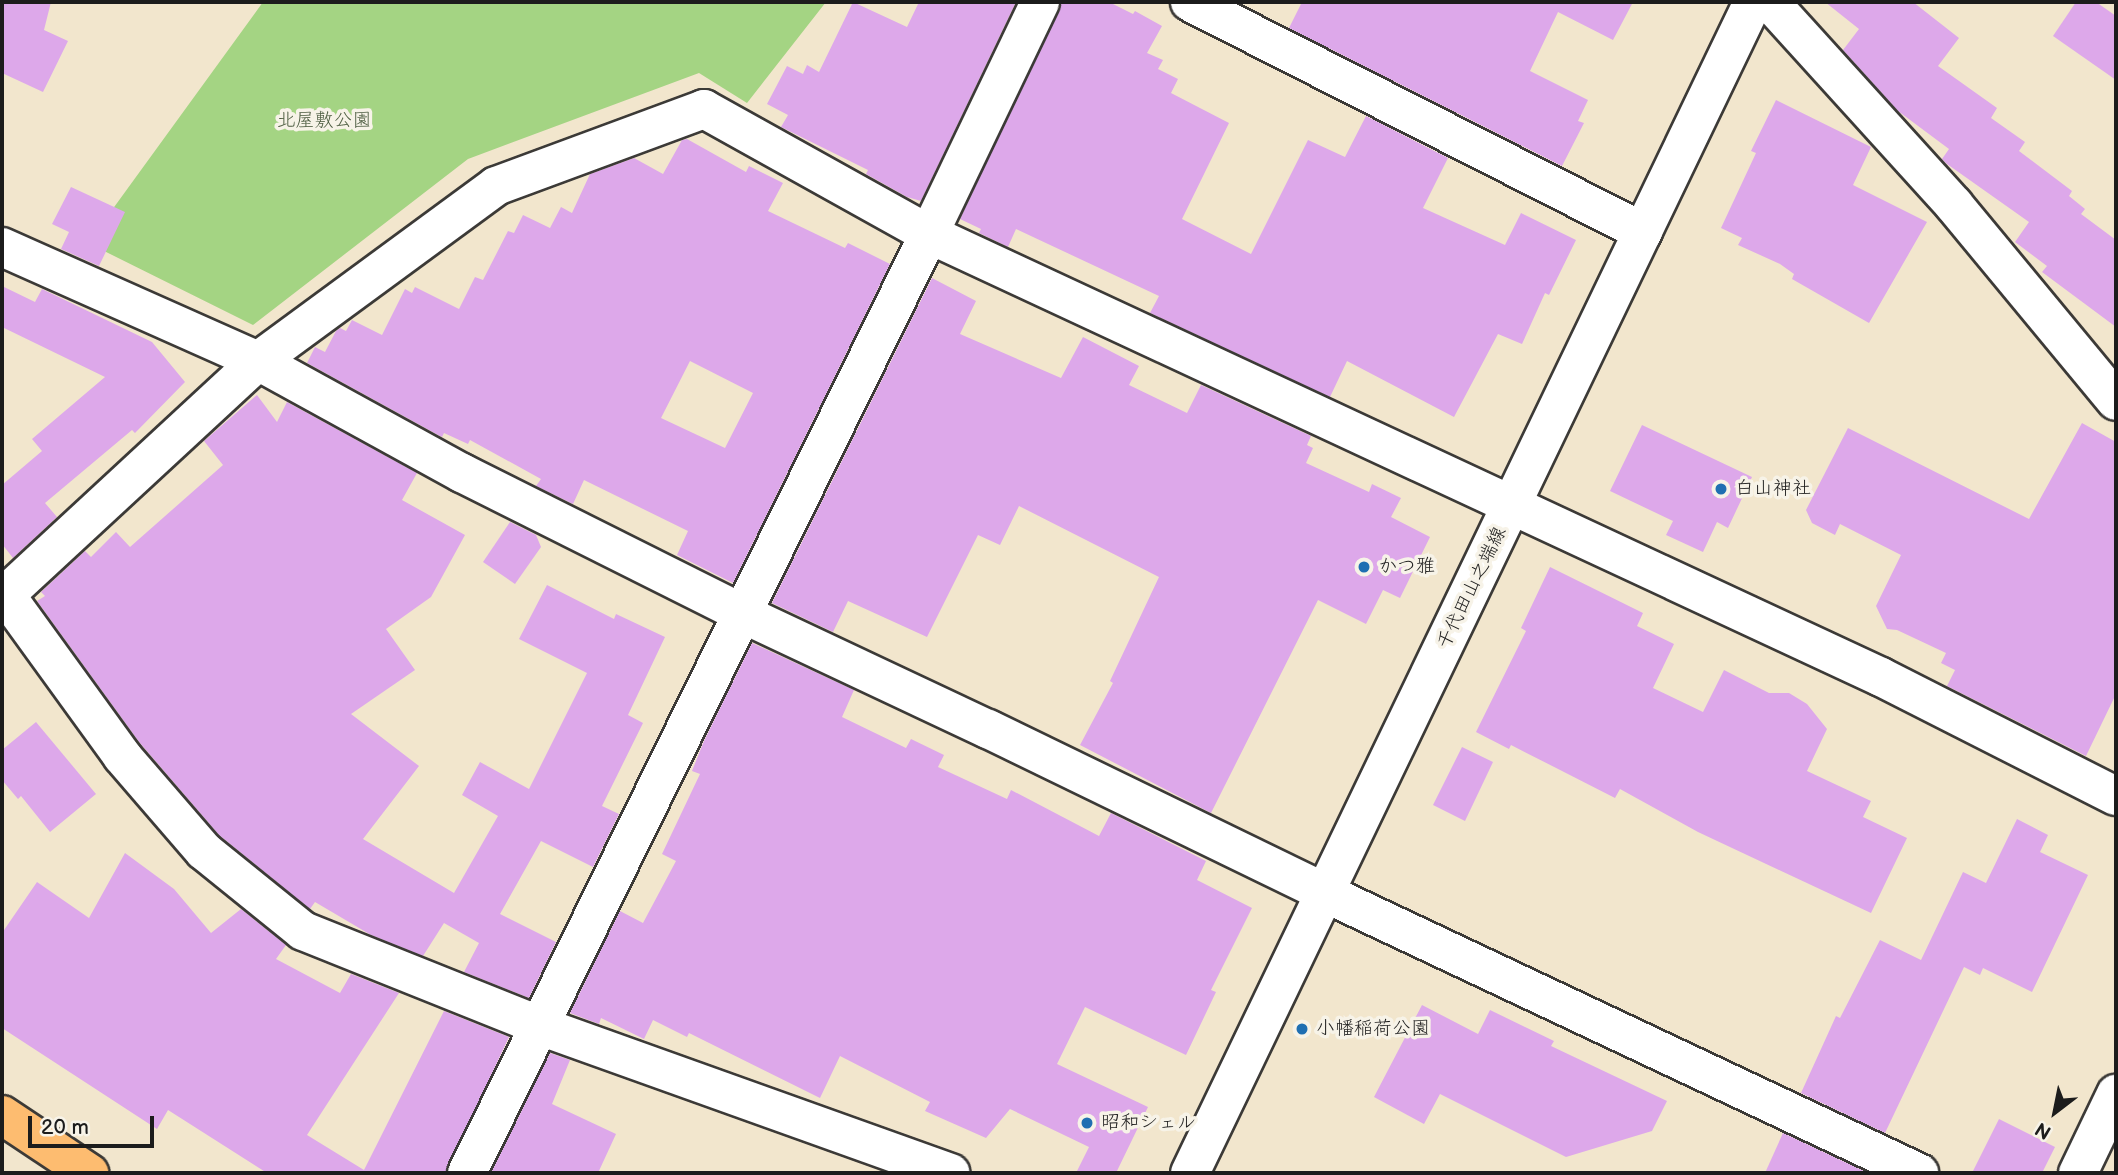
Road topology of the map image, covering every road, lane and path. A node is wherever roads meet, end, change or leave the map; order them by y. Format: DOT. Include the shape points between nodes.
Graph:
graph roads {
  1 [pos="1040,2"];
  2 [pos="1190,2"];
  3 [pos="1753,2"];
  4 [pos="1770,2"];
  5 [pos="1643,232"];
  6 [pos="929,234"];
  7 [pos="2,247"];
  8 [pos="258,361"];
  9 [pos="2116,401"];
  10 [pos="1511,506"];
  11 [pos="3,594"];
  12 [pos="741,613"];
  13 [pos="2116,796"];
  14 [pos="1325,893"];
  15 [pos="540,1026"];
  16 [pos="2116,1094"];
  17 [pos="2,1116"];
  18 [pos="89,1173"];
  19 [pos="467,1173"];
  20 [pos="951,1173"];
  21 [pos="1190,1173"];
  22 [pos="1919,1173"];
  23 [pos="2078,1173"];
  1 -- 6 [label="street"];
  2 -- 5 [label="street"];
  3 -- 5 [label="street, 千代田山之端線"];
  4 -- 9 [label="street" via="1954,205"];
  5 -- 10 [label="street, 千代田山之端線"];
  6 -- 8 [label="street" via="704,109 496,186"];
  6 -- 10 [label="street"];
  6 -- 12 [label="street"];
  7 -- 8 [label="street"];
  8 -- 11 [label="street"];
  8 -- 12 [label="street" via="462,473"];
  10 -- 13 [label="street" via="1881,677"];
  10 -- 14 [label="street, 千代田山之端線"];
  11 -- 15 [label="street" via="122,756 204,851 303,931"];
  12 -- 14 [label="street"];
  12 -- 15 [label="street"];
  14 -- 21 [label="street, 千代田山之端線"];
  14 -- 22 [label="street"];
  15 -- 19 [label="street"];
  15 -- 20 [label="street"];
  16 -- 23 [label="street"];
  17 -- 18 [label="main road"];
}
